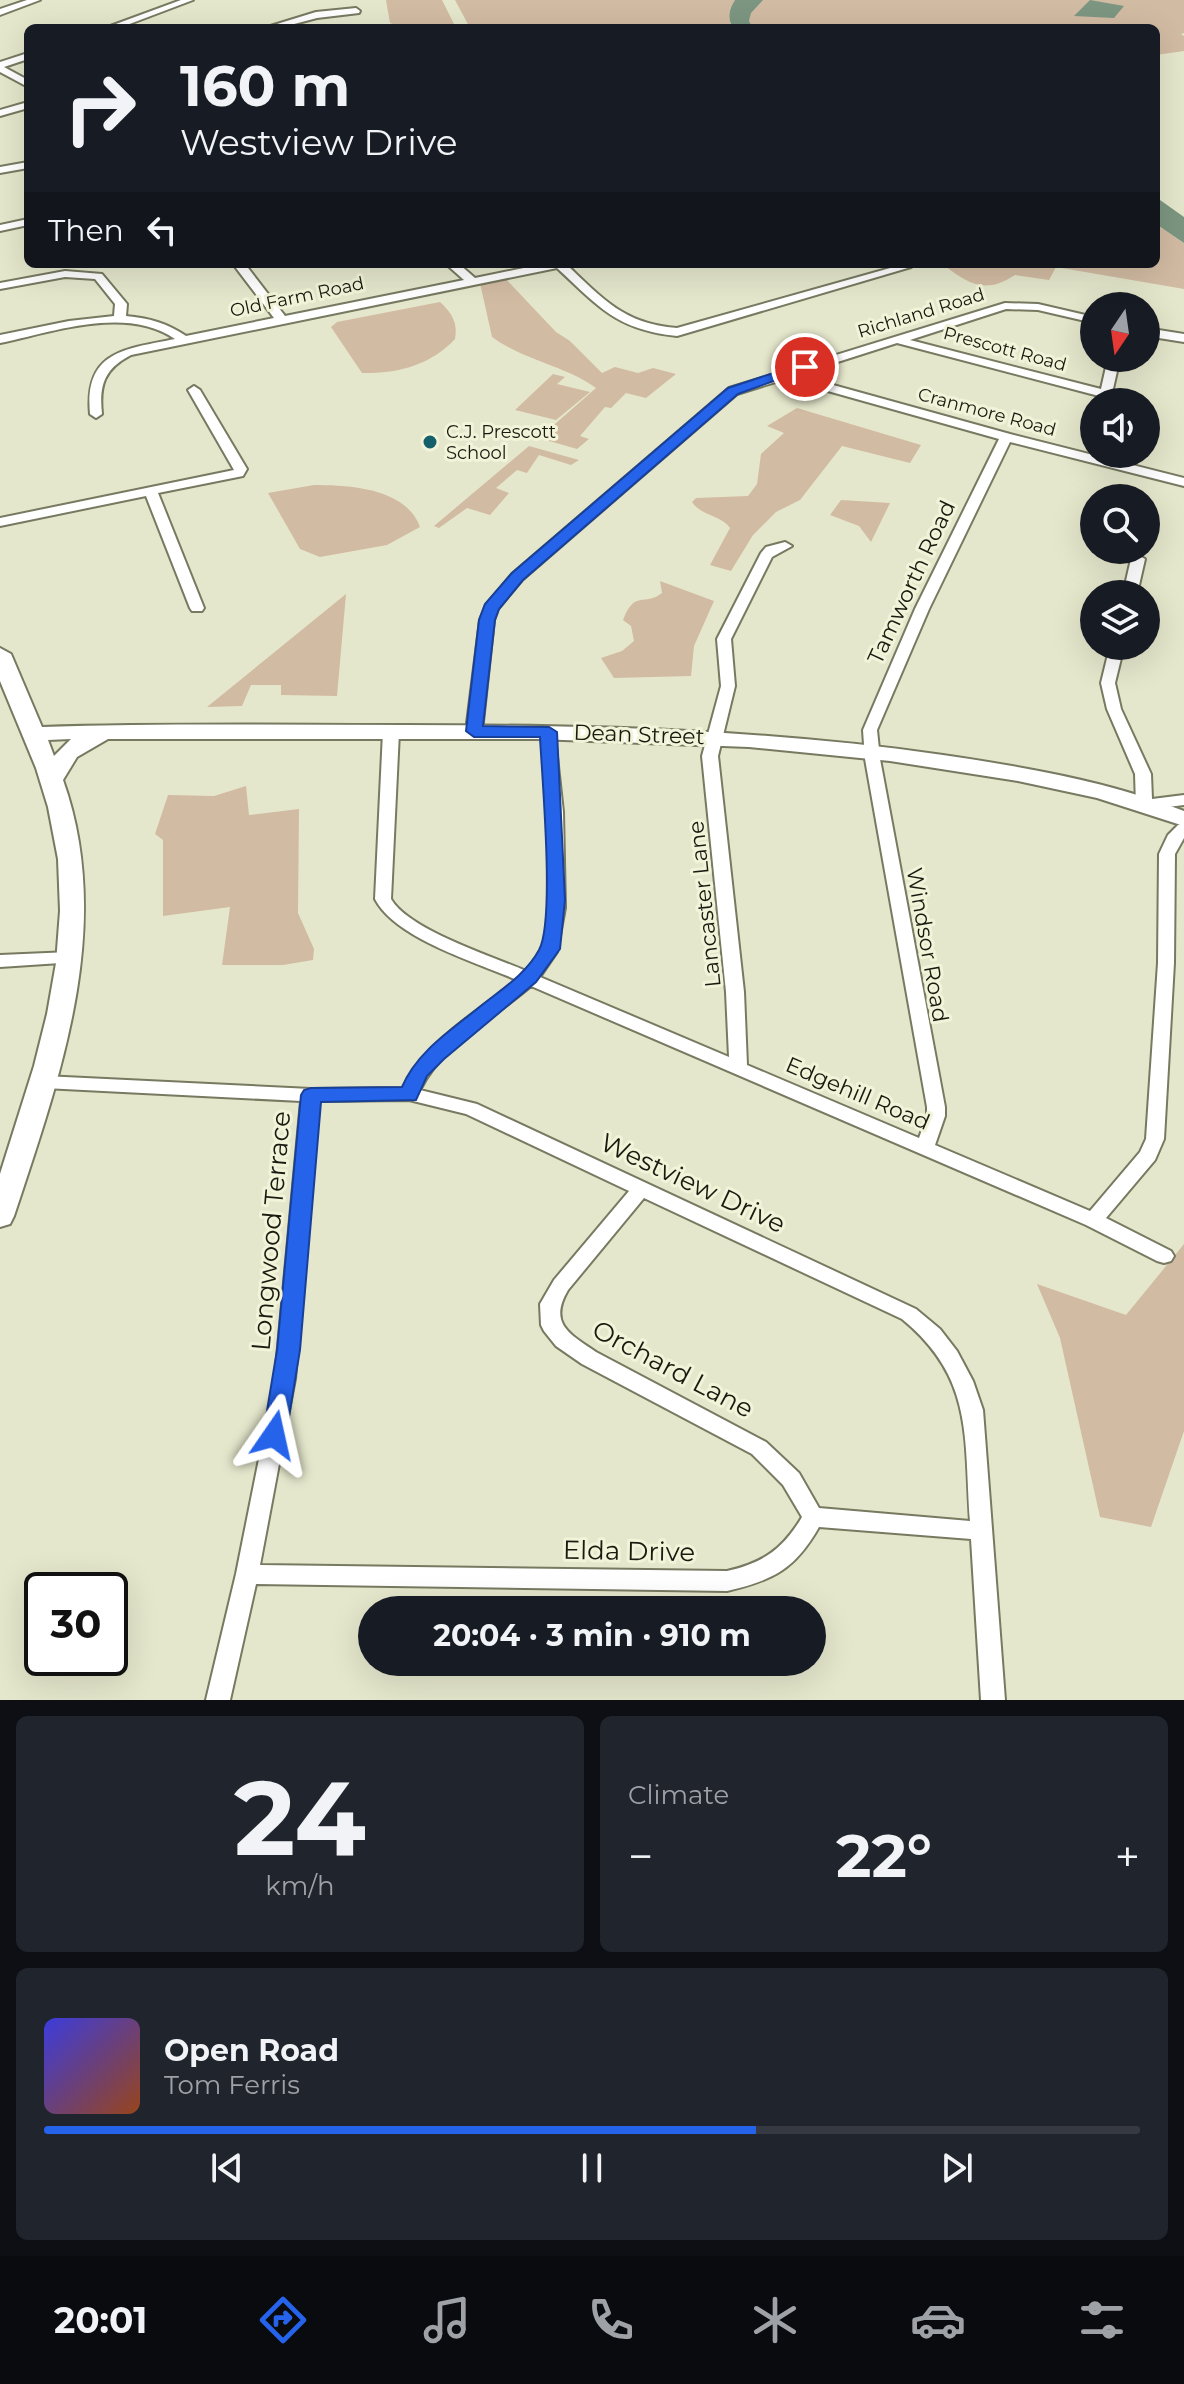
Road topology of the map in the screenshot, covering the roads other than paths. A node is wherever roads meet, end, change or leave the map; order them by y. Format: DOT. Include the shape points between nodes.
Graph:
graph roads {
  1 [pos="36,0"];
  2 [pos="189,0"];
  3 [pos="0,1"];
  4 [pos="316,1"];
  5 [pos="19,6"];
  6 [pos="356,11"];
  7 [pos="0,12"];
  8 [pos="316,15"];
  9 [pos="121,24"];
  10 [pos="283,24"];
  11 [pos="328,24"];
  12 [pos="24,57"];
  13 [pos="0,66"];
  14 [pos="24,81"];
  15 [pos="24,106"];
  16 [pos="0,113"];
  17 [pos="24,166"];
  18 [pos="0,170"];
  19 [pos="24,223"];
  20 [pos="0,228"];
  21 [pos="242,268"];
  22 [pos="457,268"];
  23 [pos="538,268"];
  24 [pos="564,268"];
  25 [pos="901,268"];
  26 [pos="471,280"];
  27 [pos="0,286"];
  28 [pos="1080,317"];
  29 [pos="280,318"];
  30 [pos="120,319"];
  31 [pos="1160,334"];
  32 [pos="1184,338"];
  33 [pos="0,339"];
  34 [pos="896,339"];
  35 [pos="184,340"];
  36 [pos="781,374"];
  37 [pos="194,390"];
  38 [pos="1080,391"];
  39 [pos="96,414"];
  40 [pos="1006,437"];
  41 [pos="1080,453"];
  42 [pos="1136,468"];
  43 [pos="1184,482"];
  44 [pos="151,491"];
  45 [pos="0,522"];
  46 [pos="785,546"];
  47 [pos="197,608"];
  48 [pos="1114,660"];
  49 [pos="2,666"];
  50 [pos="22,709"];
  51 [pos="113,731"];
  52 [pos="474,731"];
  53 [pos="391,732"];
  54 [pos="549,732"];
  55 [pos="32,734"];
  56 [pos="715,736"];
  57 [pos="869,750"];
  58 [pos="51,781"];
  59 [pos="1184,800"];
  60 [pos="1144,805"];
  61 [pos="1184,819"];
  62 [pos="1184,828"];
  63 [pos="70,958"];
  64 [pos="0,961"];
  65 [pos="529,977"];
  66 [pos="738,1068"];
  67 [pos="44,1082"];
  68 [pos="409,1094"];
  69 [pos="311,1095"];
  70 [pos="925,1148"];
  71 [pos="640,1190"];
  72 [pos="0,1216"];
  73 [pos="1093,1220"];
  74 [pos="1164,1256"];
  75 [pos="813,1517"];
  76 [pos="981,1531"];
  77 [pos="247,1574"];
  78 [pos="218,1700"];
  79 [pos="993,1700"];
  1 -- 5 [label="street"];
  2 -- 9 [label="street"];
  3 -- 5 [label="street"];
  4 -- 8 [label="street"];
  5 -- 7 [label="street"];
  6 -- 8 [label="street"];
  8 -- 10 [label="street"];
  8 -- 11 [label="street"];
  12 -- 13 [label="street"];
  13 -- 14 [label="street"];
  15 -- 16 [label="street"];
  17 -- 18 [label="street"];
  19 -- 20 [label="street"];
  21 -- 29 [label="street"];
  22 -- 26 [label="street"];
  23 -- 26 [label="street, Old Farm Road"];
  24 -- 25 [label="street" via="626,323 677,332"];
  26 -- 29 [label="street, Old Farm Road"];
  27 -- 30 [label="street" via="65,274 98,276 121,304"];
  28 -- 34 [label="street, Richland Road" via="1005,306"];
  29 -- 35 [label="street, Old Farm Road"];
  30 -- 33 [label="street"];
  30 -- 35 [label="street" via="164,326"];
  31 -- 32 [label="street"];
  34 -- 36 [label="street, Richland Road"];
  34 -- 38 [label="street, Prescott Road"];
  35 -- 39 [label="street, Old Farm Road" via="112,359 95,379"];
  36 -- 40 [label="street, Cranmore Road"];
  36 -- 52 [label="street, Richland Road" via="733,391 500,595 487,620"];
  37 -- 44 [label="street" via="241,469"];
  40 -- 41 [label="street, Cranmore Road"];
  40 -- 57 [label="street, Tamworth Road" via="888,682 870,730"];
  42 -- 43 [label="street, Cranmore Road"];
  44 -- 45 [label="street"];
  44 -- 47 [label="street"];
  46 -- 56 [label="street, Lancaster Lane" via="766,556 724,639 728,686"];
  48 -- 60 [label="street" via="1108,683 1143,774"];
  49 -- 50 [label="main road"];
  50 -- 51 [label="main road"];
  50 -- 55 [label="main road"];
  51 -- 53 [label="main road, Dean Street"];
  51 -- 55 [label="main road, Dean Street"];
  51 -- 58 [label="main road" via="71,750"];
  52 -- 53 [label="main road, Dean Street"];
  52 -- 54 [label="main road, Dean Street"];
  53 -- 65 [label="street, Edgehill Road" via="383,899 389,912 423,933"];
  54 -- 56 [label="main road, Dean Street"];
  54 -- 65 [label="street" via="555,912 550,949"];
  55 -- 58 [label="main road"];
  56 -- 57 [label="main road, Dean Street"];
  56 -- 66 [label="street, Lancaster Lane" via="710,756"];
  57 -- 60 [label="main road, Dean Street" via="1062,783"];
  57 -- 70 [label="street, Windsor Road" via="878,773 936,1107"];
  58 -- 63 [label="main road" via="69,855"];
  59 -- 60 [label="street, Dean Street"];
  60 -- 61 [label="main road, Dean Street"];
  62 -- 73 [label="street" via="1167,854 1155,1139 1148,1155"];
  63 -- 64 [label="street"];
  63 -- 67 [label="main road"];
  65 -- 66 [label="street, Edgehill Road"];
  65 -- 68 [label="street" via="437,1054 418,1073"];
  66 -- 70 [label="street, Edgehill Road"];
  67 -- 69 [label="street, Westview Drive"];
  67 -- 72 [label="main road"];
  68 -- 69 [label="street, Westview Drive"];
  68 -- 71 [label="street, Westview Drive" via="500,1120"];
  69 -- 77 [label="street, Longwood Terrace" via="285,1379"];
  70 -- 73 [label="street, Edgehill Road"];
  71 -- 75 [label="street, Orchard Lane" via="561,1285 550,1304 551,1325 589,1358 759,1448 791,1479"];
  71 -- 76 [label="street, Westview Drive" via="909,1314 926,1327 961,1371 973,1410"];
  73 -- 74 [label="street, Edgehill Road"];
  75 -- 76 [label="street"];
  75 -- 77 [label="street, Elda Drive" via="781,1564 727,1581"];
  76 -- 79 [label="street, Westview Drive"];
  77 -- 78 [label="street, Longwood Terrace"];
}
